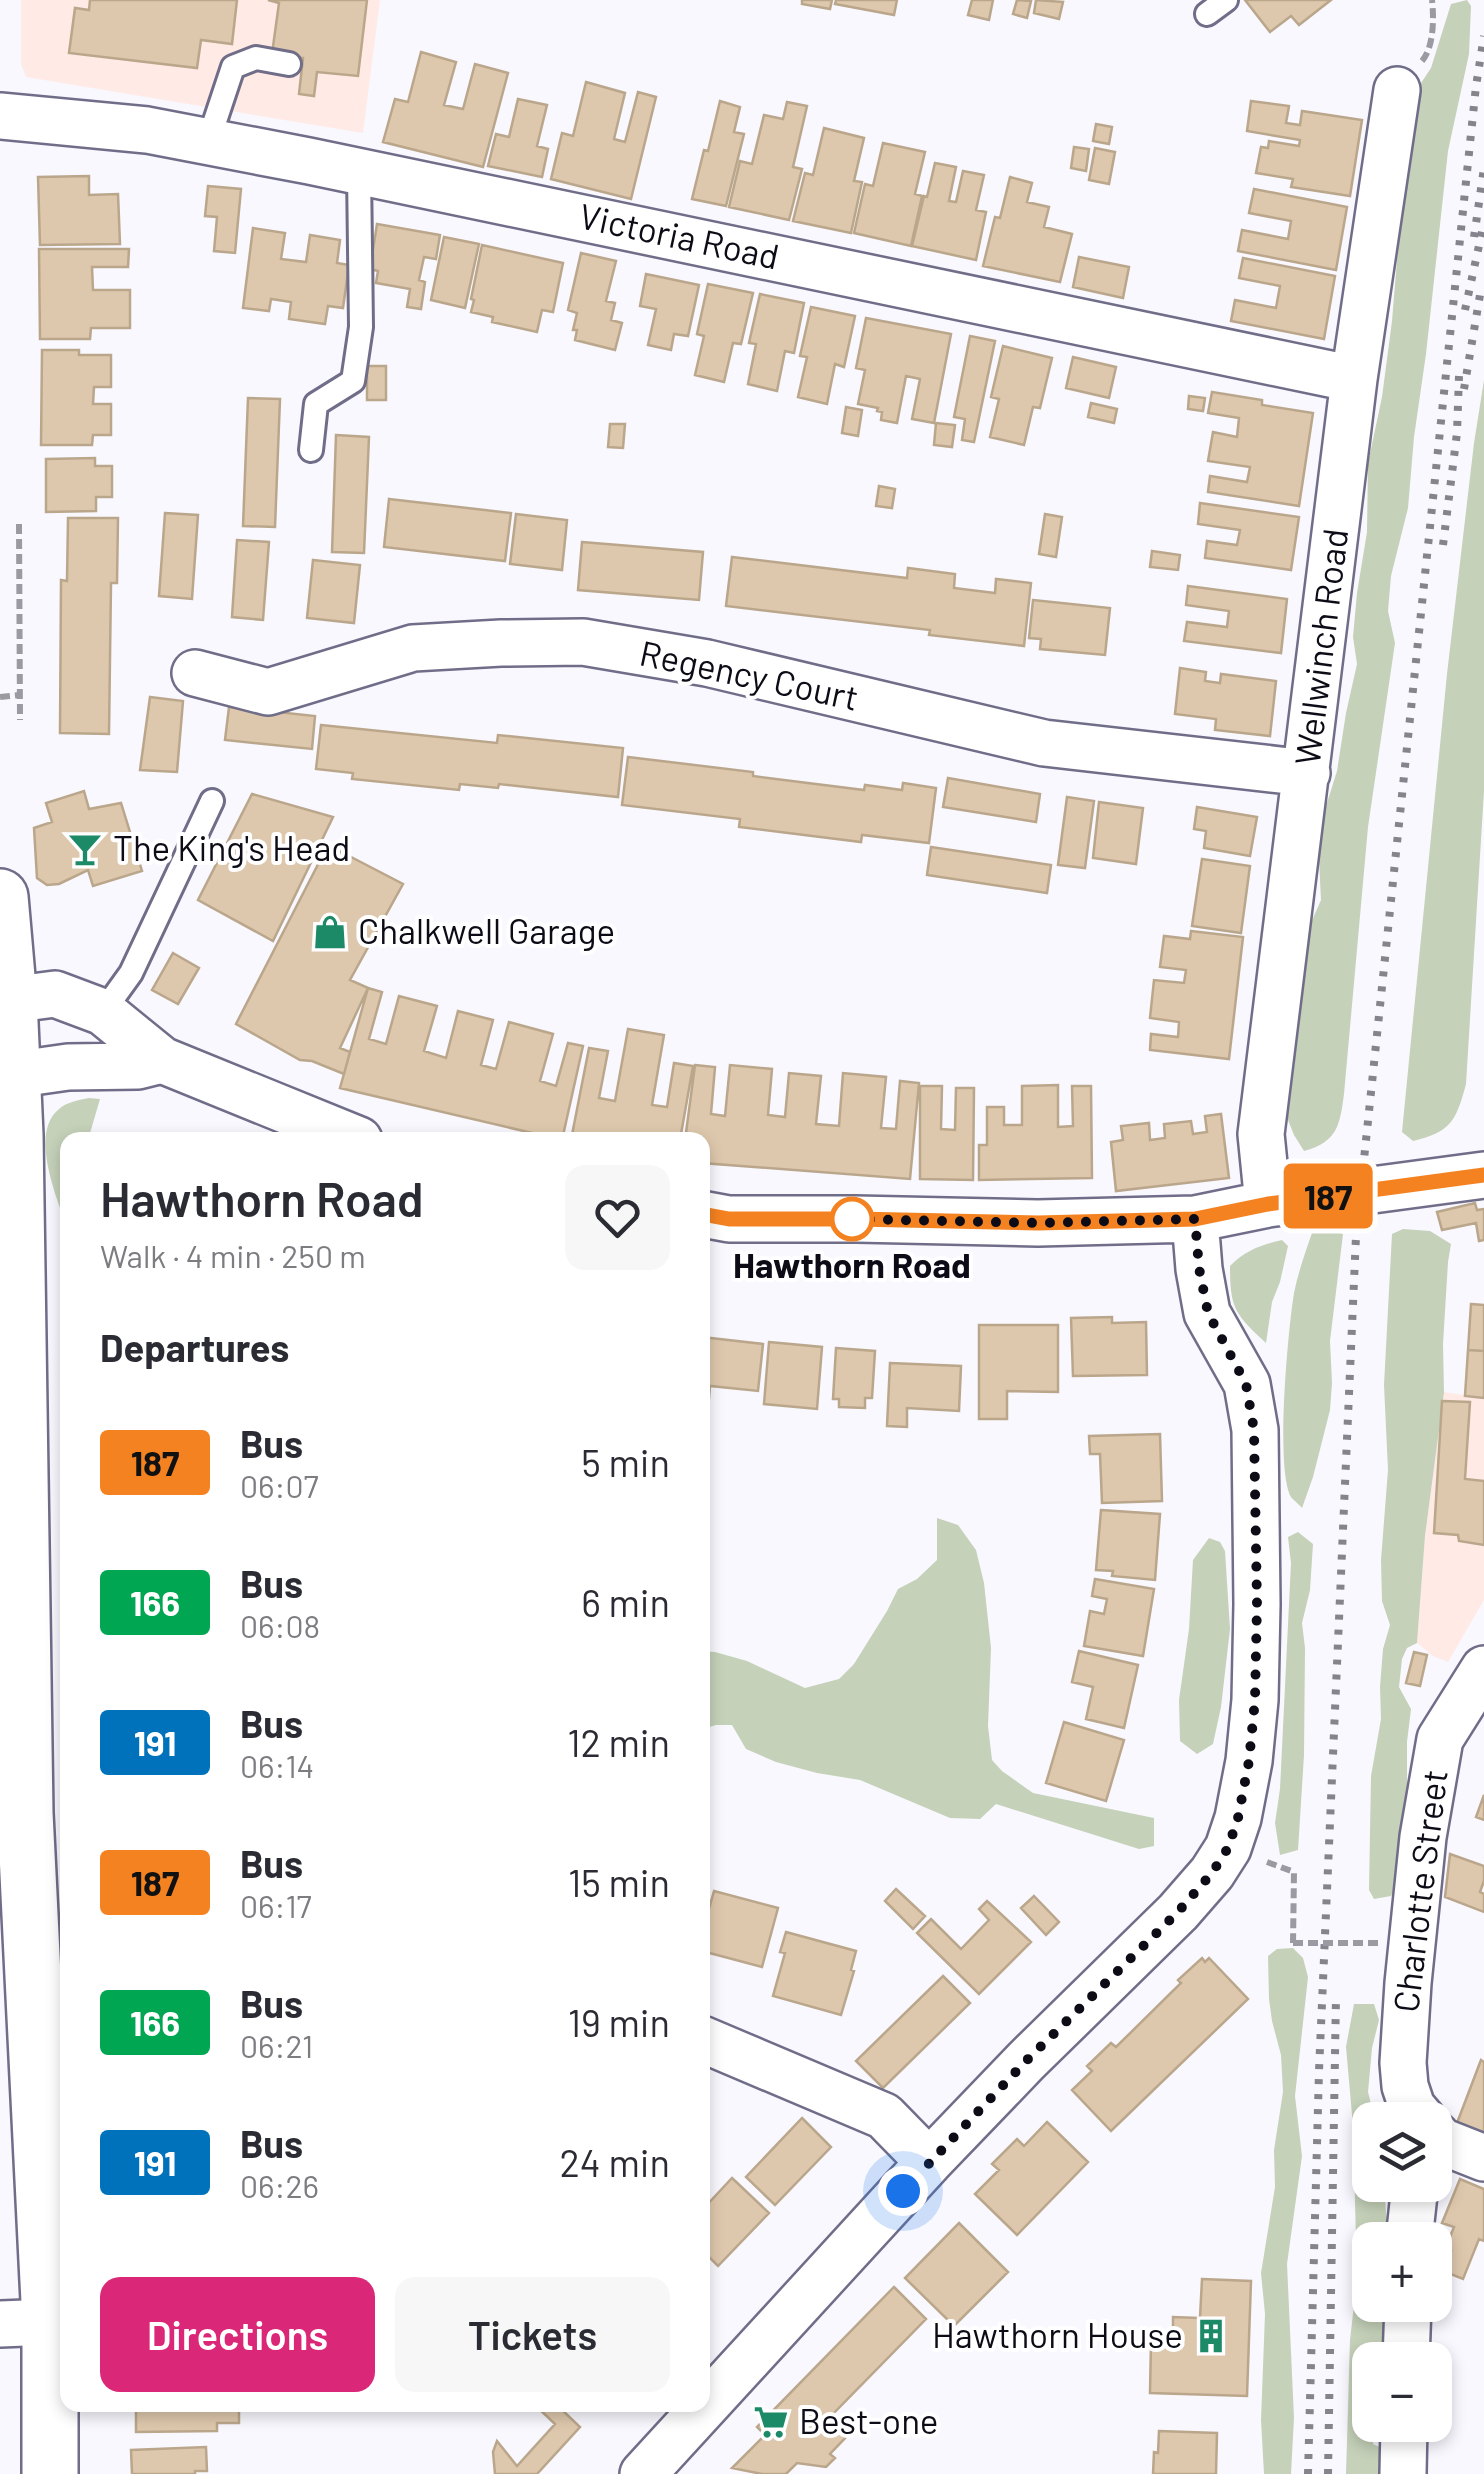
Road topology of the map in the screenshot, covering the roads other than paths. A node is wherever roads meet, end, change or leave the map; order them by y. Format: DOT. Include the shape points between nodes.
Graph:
graph roads {
  1 [pos="290,64"];
  2 [pos="1397,90"];
  3 [pos="0,116"];
  4 [pos="208,142"];
  5 [pos="359,172"];
  6 [pos="1354,379"];
  7 [pos="312,450"];
  8 [pos="196,673"];
  9 [pos="1307,774"];
  10 [pos="212,800"];
  11 [pos="0,897"];
  12 [pos="9,1000"];
  13 [pos="103,1012"];
  14 [pos="162,1060"];
  15 [pos="12,1074"];
  16 [pos="340,1132"];
  17 [pos="1484,1175"];
  18 [pos="1268,1204"];
  19 [pos="710,1215"];
  20 [pos="1195,1219"];
  21 [pos="1484,1669"];
  22 [pos="12,1814"];
  23 [pos="710,2042"];
  24 [pos="53,2102"];
  25 [pos="1410,2102"];
  26 [pos="1452,2144"];
  27 [pos="1484,2158"];
  28 [pos="930,2162"];
  29 [pos="25,2323"];
  30 [pos="1404,2442"];
  31 [pos="665,2466"];
  32 [pos="50,2474"];
  33 [pos="1403,2474"];
  1 -- 4 [label="lane" via="256,58 234,67"];
  2 -- 6 [label="street, Wellwinch Road"];
  3 -- 4 [label="street, Victoria Road"];
  4 -- 5 [label="street, Victoria Road"];
  5 -- 6 [label="street, Victoria Road"];
  5 -- 7 [label="lane" via="361,327 353,382 316,404"];
  6 -- 9 [label="street, Wellwinch Road"];
  8 -- 9 [label="street, Regency Court" via="268,692 414,648 583,642 706,663 1044,742"];
  9 -- 18 [label="street, Wellwinch Road" via="1262,1134"];
  10 -- 13 [label="lane" via="131,974"];
  11 -- 12 [label="main road"];
  12 -- 13 [label="street" via="55,994"];
  12 -- 15 [label="main road"];
  13 -- 14 [label="street"];
  14 -- 15 [label="street"];
  14 -- 16 [label="street"];
  15 -- 22 [label="main road"];
  17 -- 18 [label="street"];
  18 -- 20 [label="street"];
  19 -- 20 [label="street" via="1038,1223"];
  20 -- 28 [label="street" via="1208,1313 1246,1384 1254,1430 1255,1700 1238,1818 1228,1848 1178,1912"];
  21 -- 25 [label="street, Charlotte Street" via="1440,1739 1422,1837 1404,2063"];
  22 -- 24 [label="main road"];
  23 -- 28 [label="street" via="884,2116"];
  24 -- 29 [label="main road"];
  26 -- 27 [label="street, Charlotte Street"];
  28 -- 31 [label="street"];
  29 -- 32 [label="main road"];
  30 -- 33 [label="street"];
}
